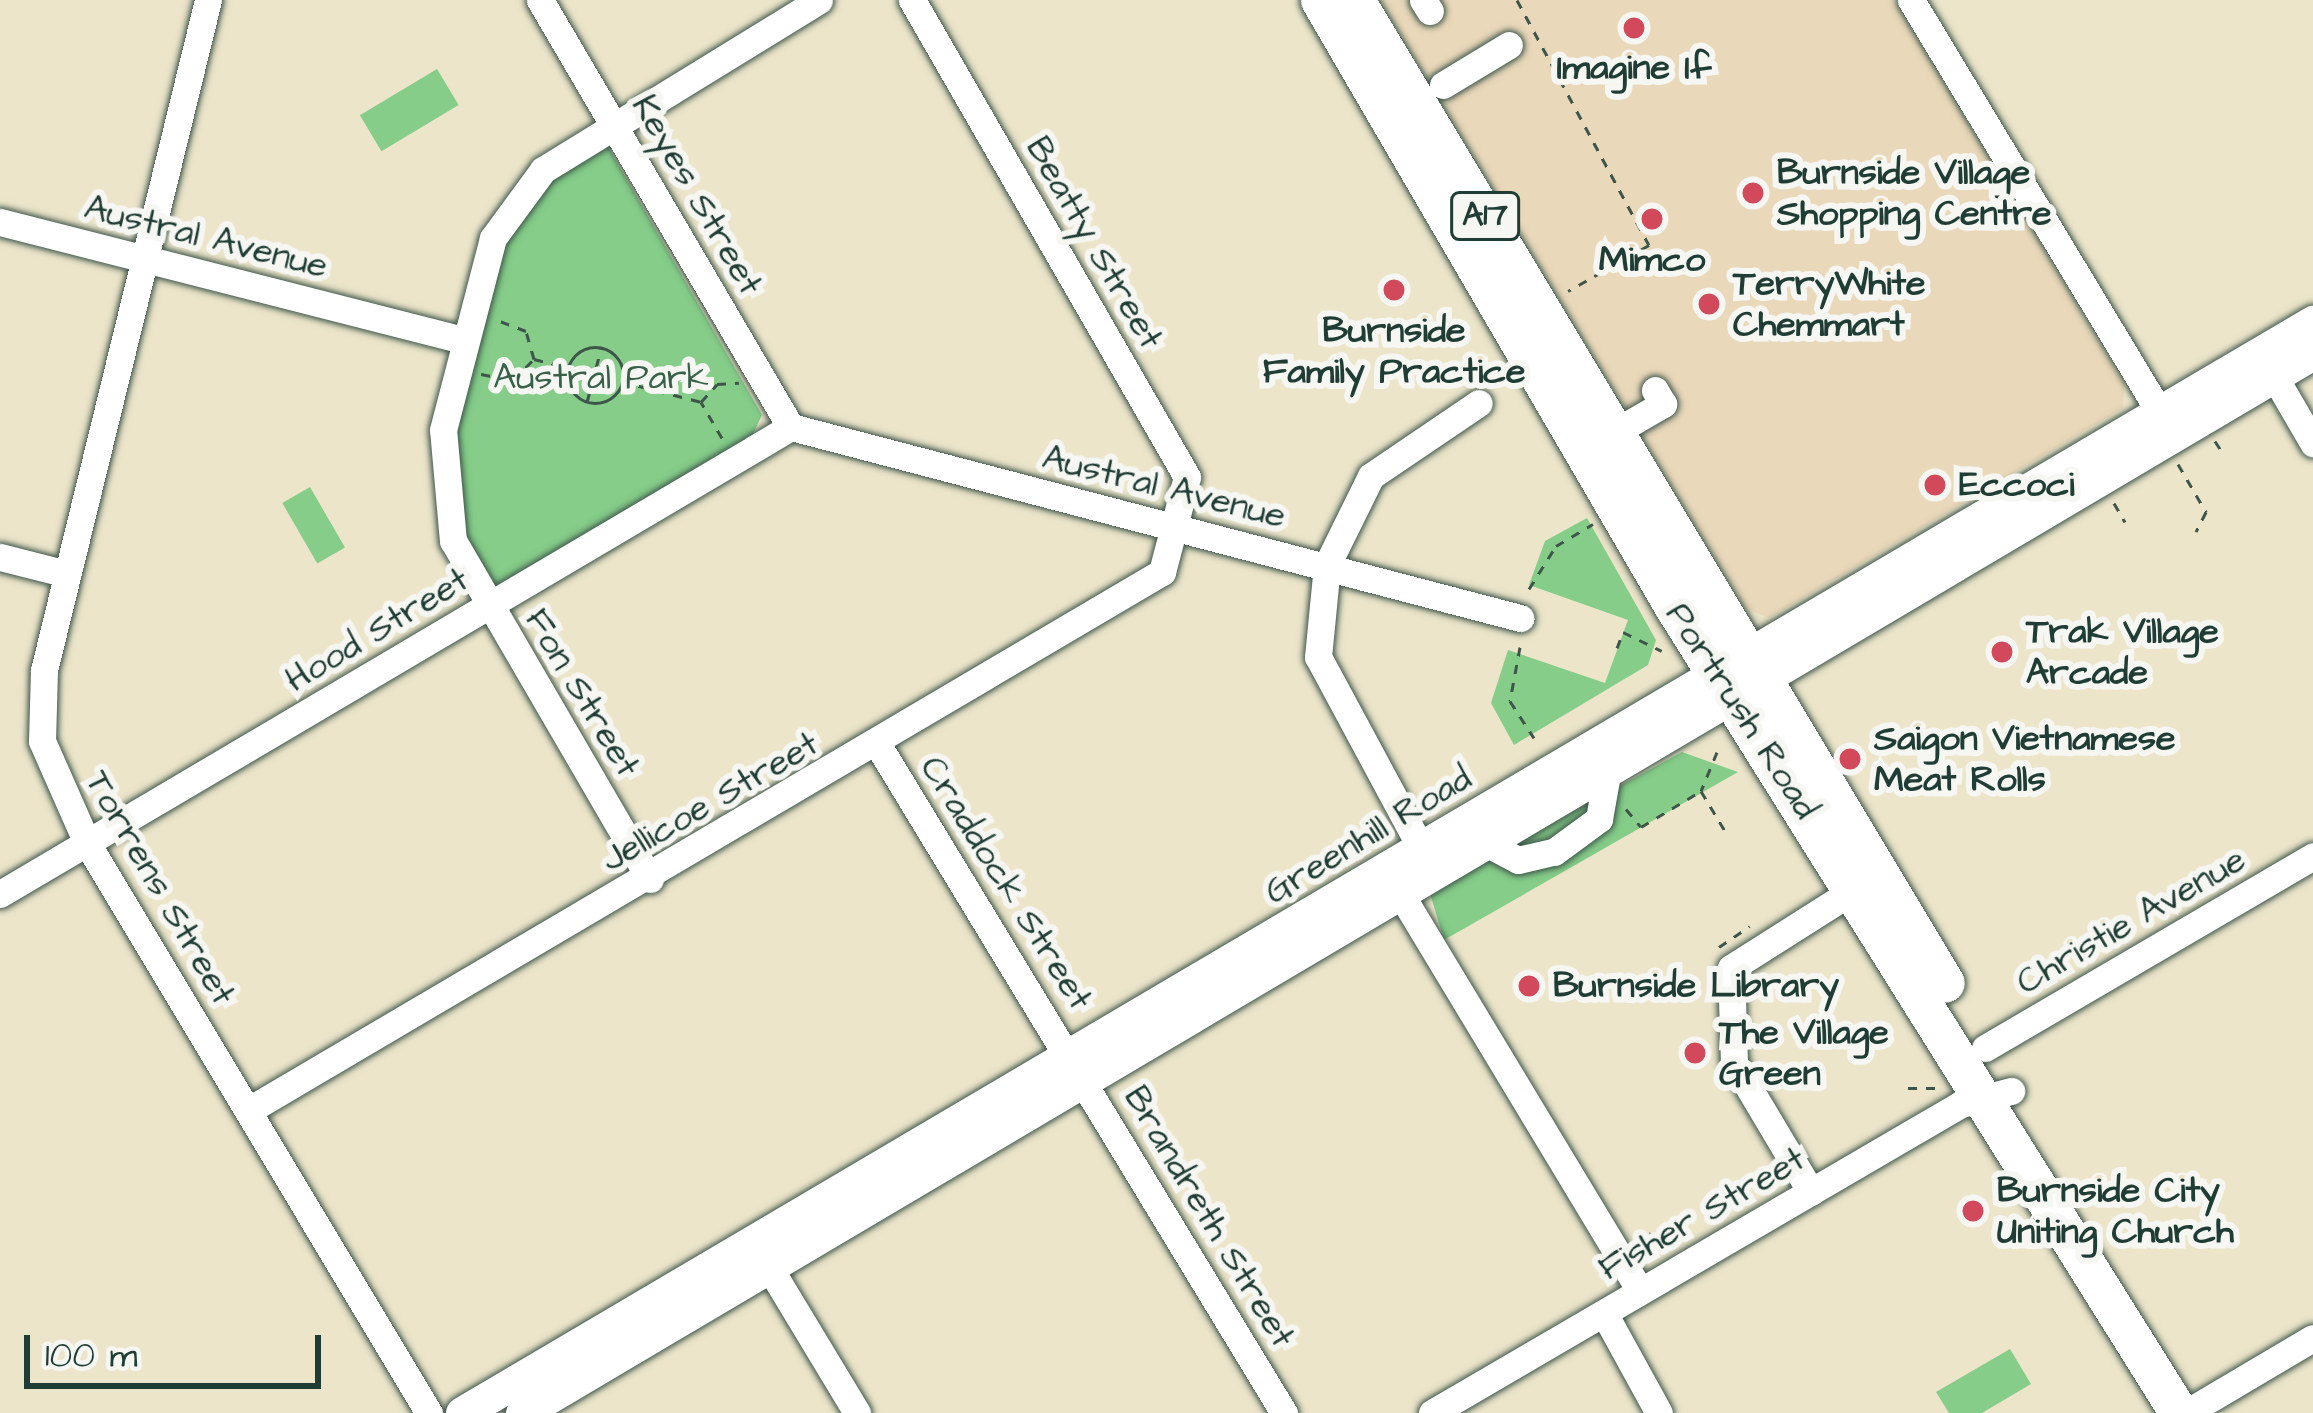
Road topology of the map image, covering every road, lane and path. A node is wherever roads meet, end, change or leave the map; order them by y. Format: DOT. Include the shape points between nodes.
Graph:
graph roads {
  1 [pos="208,0"];
  2 [pos="540,0"];
  3 [pos="819,0"];
  4 [pos="912,0"];
  5 [pos="1320,0"];
  6 [pos="1355,0"];
  7 [pos="1517,0"];
  8 [pos="1911,0"];
  9 [pos="1508,44"];
  10 [pos="1443,85"];
  11 [pos="612,121"];
  12 [pos="0,222"];
  13 [pos="149,259"];
  14 [pos="1562,295"];
  15 [pos="487,317"];
  16 [pos="2313,322"];
  17 [pos="464,340"];
  18 [pos="601,347"];
  19 [pos="2313,353"];
  20 [pos="534,359"];
  21 [pos="568,368"];
  22 [pos="473,372"];
  23 [pos="594,374"];
  24 [pos="2274,376"];
  25 [pos="622,382"];
  26 [pos="1655,390"];
  27 [pos="774,398"];
  28 [pos="587,402"];
  29 [pos="701,402"];
  30 [pos="1479,403"];
  31 [pos="790,427"];
  32 [pos="2169,435"];
  33 [pos="2211,435"];
  34 [pos="1609,436"];
  35 [pos="2313,443"];
  36 [pos="757,447"];
  37 [pos="2224,455"];
  38 [pos="2109,496"];
  39 [pos="2125,522"];
  40 [pos="1594,524"];
  41 [pos="1180,530"];
  42 [pos="2196,532"];
  43 [pos="0,557"];
  44 [pos="1327,565"];
  45 [pos="67,574"];
  46 [pos="1528,589"];
  47 [pos="488,606"];
  48 [pos="1520,618"];
  49 [pos="1520,647"];
  50 [pos="1618,648"];
  51 [pos="1662,651"];
  52 [pos="1738,678"];
  53 [pos="1534,738"];
  54 [pos="878,746"];
  55 [pos="1717,752"];
  56 [pos="1612,786"];
  57 [pos="1701,791"];
  58 [pos="1728,836"];
  59 [pos="87,843"];
  60 [pos="1421,848"];
  61 [pos="2313,856"];
  62 [pos="650,879"];
  63 [pos="1392,880"];
  64 [pos="1854,890"];
  65 [pos="0,894"];
  66 [pos="1985,1048"];
  67 [pos="1079,1069"];
  68 [pos="1907,1088"];
  69 [pos="1940,1088"];
  70 [pos="1998,1092"];
  71 [pos="249,1110"];
  72 [pos="1811,1192"];
  73 [pos="1651,1232"];
  74 [pos="760,1251"];
  75 [pos="1642,1278"];
  76 [pos="1604,1313"];
  77 [pos="2313,1338"];
  78 [pos="472,1411"];
  79 [pos="2193,1411"];
  80 [pos="429,1413"];
  81 [pos="522,1413"];
  82 [pos="857,1413"];
  83 [pos="1284,1413"];
  84 [pos="1432,1413"];
  85 [pos="1659,1413"];
  1 -- 13 [label="street, Torrens Street"];
  2 -- 11 [label="street, Keyes Street"];
  3 -- 11 [label="street, Fon Street"];
  4 -- 41 [label="street, Beatty Street" via="1186,477"];
  5 -- 52 [label="highway, Portrush Road / A17"];
  6 -- 34 [label="highway, Portrush Road / A17"];
  7 -- 14 [label="path" via="1649,244"];
  8 -- 32 [label="street"];
  9 -- 10 [label="street"];
  11 -- 17 [label="street, Fon Street" via="515,203 493,238"];
  11 -- 27 [label="street, Keyes Street"];
  12 -- 13 [label="street, Austral Avenue"];
  13 -- 17 [label="street, Austral Avenue"];
  13 -- 45 [label="street, Torrens Street"];
  15 -- 20 [label="path" via="526,331"];
  16 -- 32 [label="main road, Greenhill Road"];
  17 -- 47 [label="street, Fon Street" via="438,472 453,541"];
  18 -- 21 [label="path"];
  18 -- 23 [label="path"];
  18 -- 25 [label="path" via="618,358"];
  19 -- 24 [label="main road, Greenhill Road"];
  20 -- 21 [label="path"];
  20 -- 22 [label="path" via="513,380"];
  21 -- 23 [label="path"];
  21 -- 28 [label="path" via="570,389"];
  23 -- 25 [label="path"];
  23 -- 28 [label="path"];
  24 -- 32 [label="main road, Greenhill Road"];
  24 -- 35 [label="street"];
  25 -- 28 [label="path" via="606,401"];
  25 -- 29 [label="path"];
  26 -- 34 [label="street" via="1664,404"];
  27 -- 29 [label="path" via="723,382"];
  27 -- 31 [label="street, Keyes Street"];
  29 -- 36 [label="path" via="711,432"];
  30 -- 44 [label="street" via="1371,476"];
  31 -- 36 [label="street, Hood Street"];
  31 -- 41 [label="street, Austral Avenue"];
  32 -- 42 [label="path" via="2206,512"];
  32 -- 52 [label="main road, Greenhill Road"];
  33 -- 37 [label="path"];
  34 -- 52 [label="highway, Portrush Road / A17"];
  36 -- 47 [label="street, Hood Street"];
  38 -- 39 [label="path"];
  40 -- 46 [label="path" via="1556,546"];
  41 -- 44 [label="street, Austral Avenue"];
  41 -- 54 [label="street, Jellicoe Street" via="1162,572"];
  43 -- 45 [label="street"];
  44 -- 48 [label="street, Austral Avenue"];
  44 -- 60 [label="street" via="1318,657"];
  45 -- 59 [label="street, Torrens Street" via="44,670 42,741"];
  47 -- 59 [label="street, Hood Street"];
  47 -- 62 [label="street, Fon Street"];
  49 -- 53 [label="path" via="1510,700"];
  50 -- 51 [label="path" via="1623,632"];
  52 -- 56 [label="main road, Greenhill Road"];
  52 -- 60 [label="main road, Greenhill Road"];
  52 -- 64 [label="highway, Portrush Road / A17"];
  52 -- 66 [label="highway, Portrush Road / A17"];
  54 -- 62 [label="street, Jellicoe Street"];
  54 -- 67 [label="street, Craddock Street"];
  55 -- 57 [label="path"];
  56 -- 57 [label="path" via="1641,827"];
  56 -- 63 [label="main road, Greenhill Road"];
  57 -- 58 [label="path"];
  59 -- 65 [label="street, Hood Street"];
  59 -- 71 [label="street, Torrens Street"];
  60 -- 63 [label="main road, Greenhill Road"];
  61 -- 66 [label="street, Christie Avenue"];
  62 -- 71 [label="street, Jellicoe Street"];
  63 -- 67 [label="main road, Greenhill Road"];
  63 -- 75 [label="street"];
  64 -- 70 [label="highway, Portrush Road / A17"];
  64 -- 72 [label="street" via="1731,968 1734,1063"];
  66 -- 70 [label="highway, Portrush Road / A17"];
  67 -- 74 [label="main road, Greenhill Road"];
  67 -- 83 [label="street, Brandreth Street"];
  68 -- 69 [label="path"];
  70 -- 72 [label="street, Fisher Street"];
  70 -- 79 [label="highway, Portrush Road / A17"];
  71 -- 80 [label="street, Torrens Street"];
  72 -- 75 [label="street, Fisher Street"];
  73 -- 75 [label="path"];
  74 -- 78 [label="main road, Greenhill Road"];
  74 -- 81 [label="main road, Greenhill Road"];
  74 -- 82 [label="street"];
  75 -- 76 [label="street, Fisher Street"];
  76 -- 84 [label="street, Fisher Street"];
  76 -- 85 [label="street"];
  77 -- 79 [label="street"];
}
